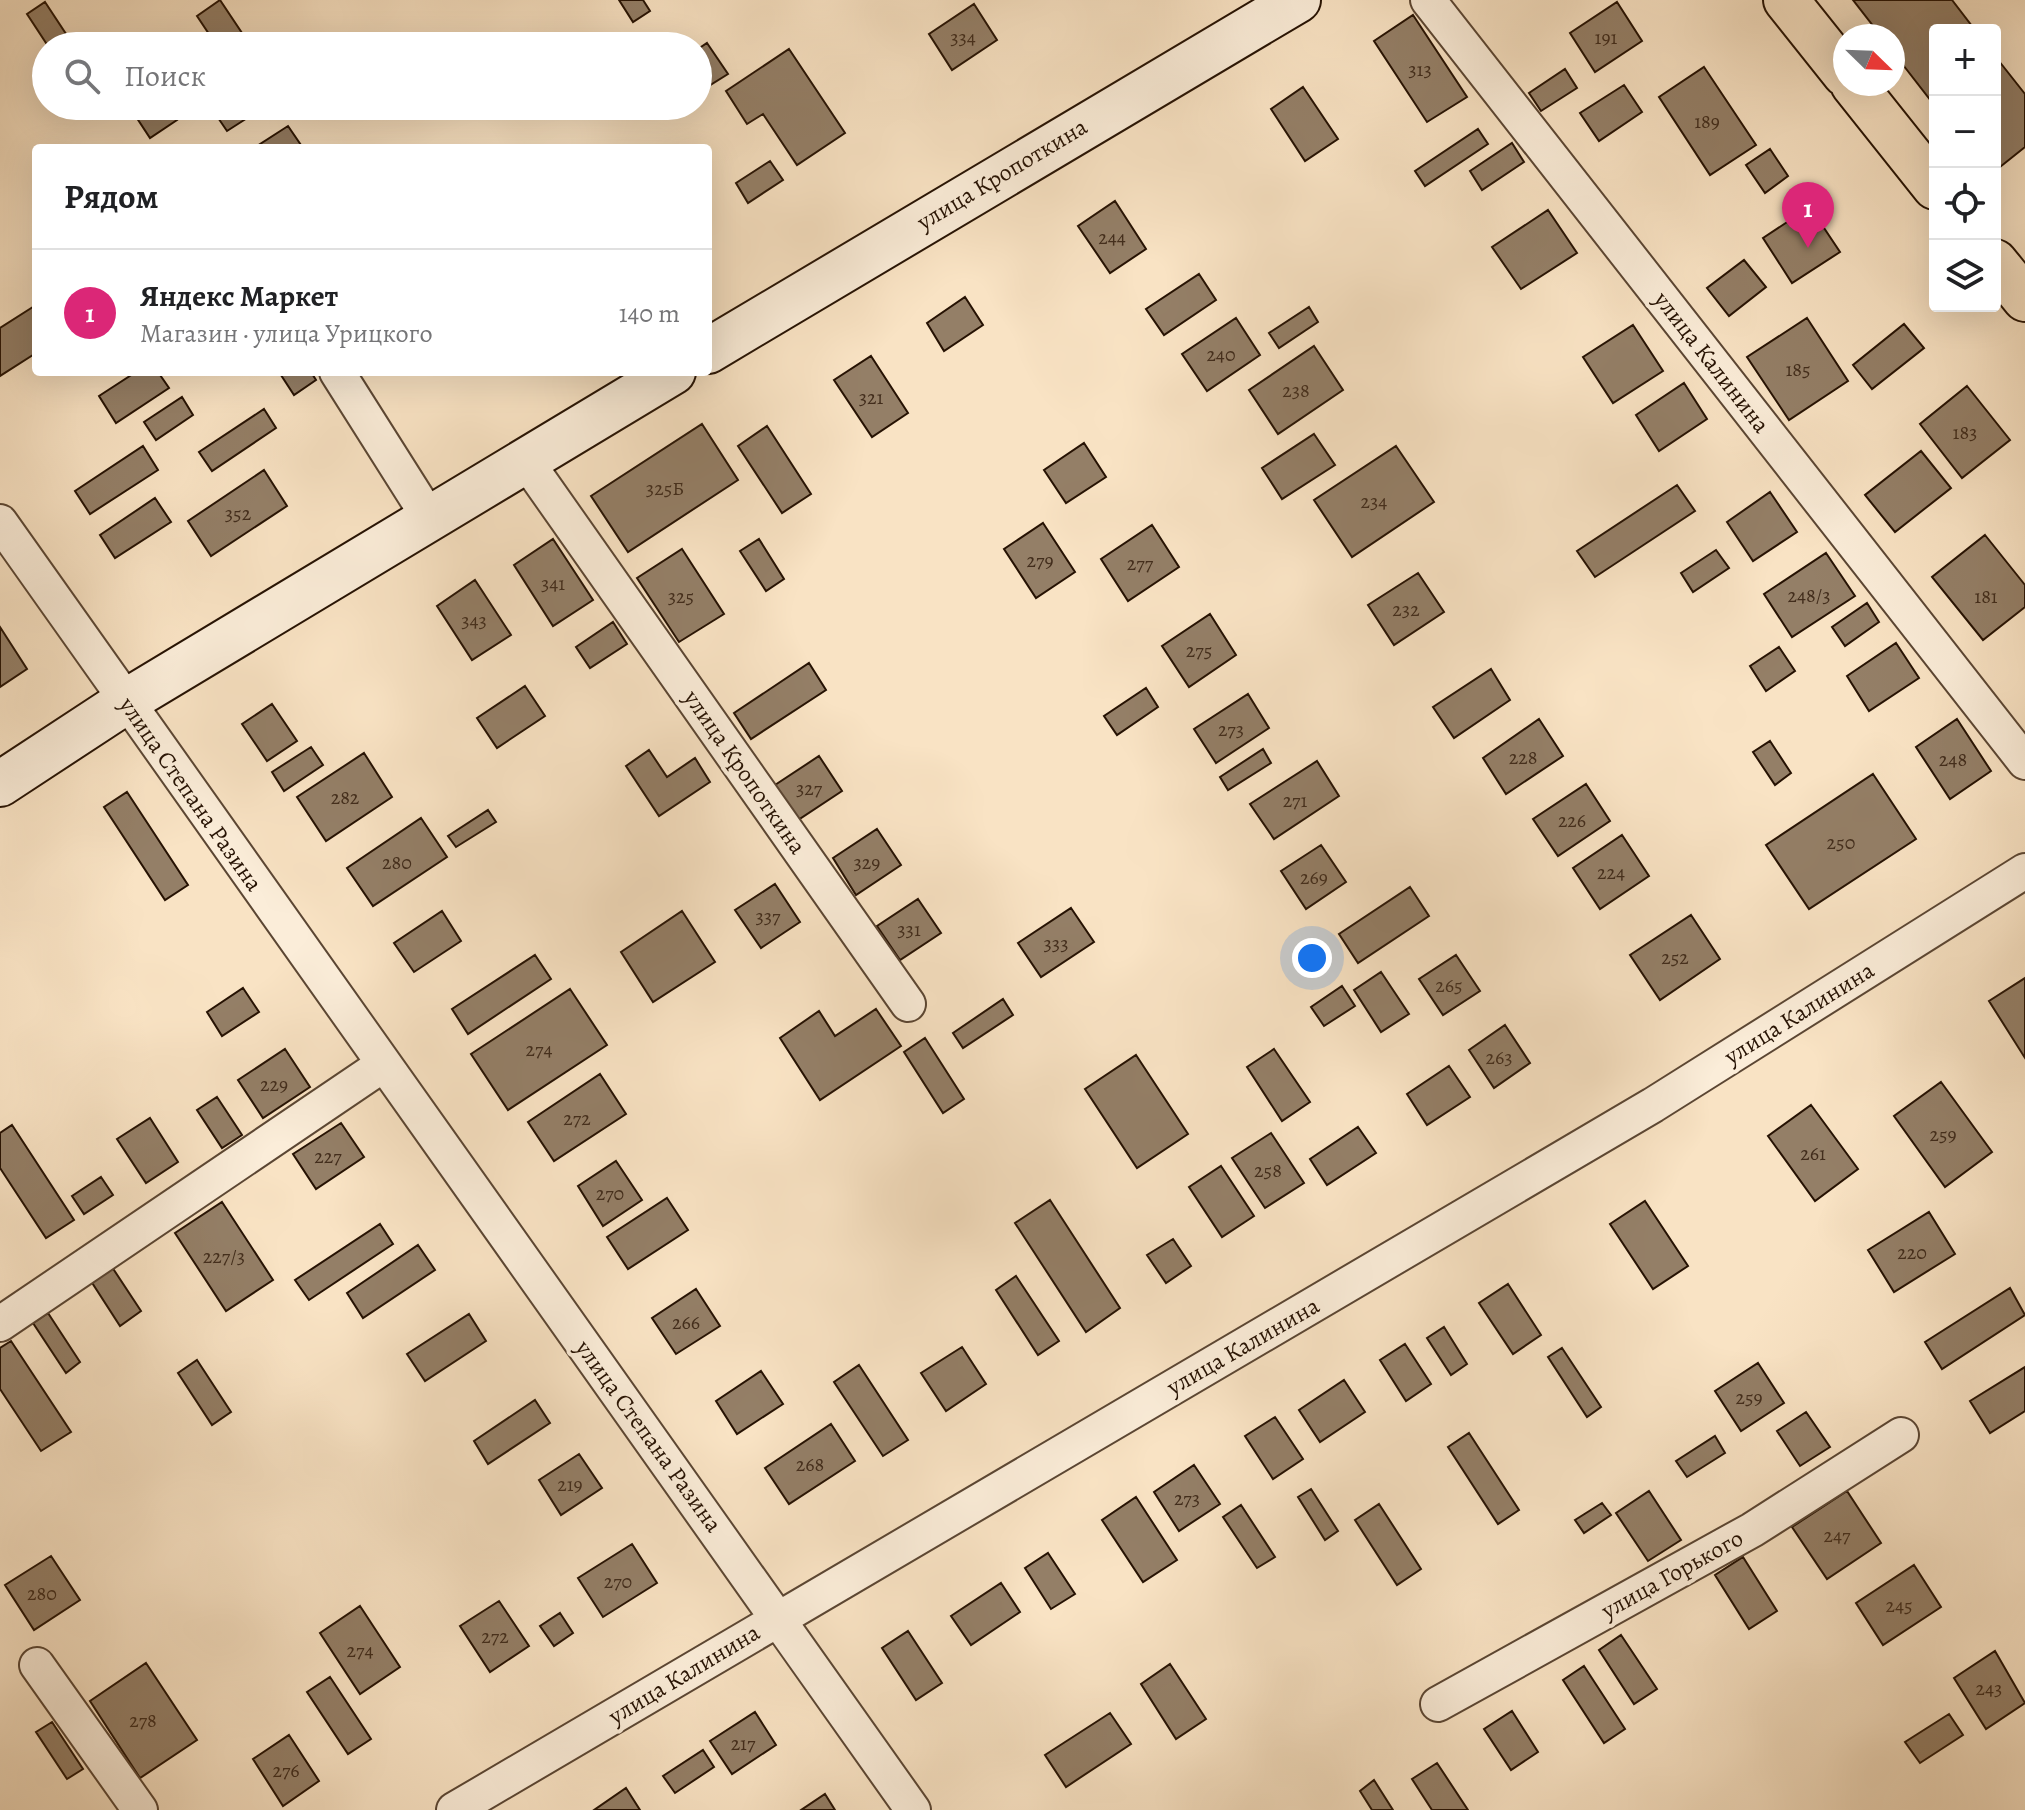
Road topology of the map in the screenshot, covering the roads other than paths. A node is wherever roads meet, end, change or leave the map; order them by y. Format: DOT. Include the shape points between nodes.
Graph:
graph roads {
  1 [pos="1298,0"];
  2 [pos="1428,0"];
  3 [pos="1786,0"];
  4 [pos="1833,59"];
  5 [pos="1863,96"];
  6 [pos="1929,179"];
  7 [pos="2001,269"];
  8 [pos="2025,299"];
  9 [pos="712,349"];
  10 [pos="340,376"];
  11 [pos="666,376"];
  12 [pos="526,461"];
  13 [pos="430,519"];
  14 [pos="0,522"];
  15 [pos="125,702"];
  16 [pos="2025,762"];
  17 [pos="0,784"];
  18 [pos="2025,871"];
  19 [pos="908,1004"];
  20 [pos="384,1064"];
  21 [pos="0,1324"];
  22 [pos="1901,1435"];
  23 [pos="779,1618"];
  24 [pos="37,1665"];
  25 [pos="1438,1704"];
  26 [pos="140,1810"];
  27 [pos="454,1810"];
  28 [pos="913,1810"];
  1 -- 9 [label="main road, улица Кропоткина"];
  2 -- 16 [label="street, улица Калинина"];
  3 -- 4 [label="main road"];
  5 -- 6 [label="main road"];
  7 -- 8 [label="main road"];
  10 -- 13 [label="street"];
  11 -- 12 [label="main road"];
  12 -- 13 [label="main road"];
  12 -- 19 [label="street, улица Кропоткина"];
  13 -- 15 [label="main road"];
  14 -- 15 [label="street, улица Степана Разина"];
  15 -- 17 [label="main road"];
  15 -- 20 [label="street, улица Степана Разина"];
  18 -- 23 [label="street, улица Калинина" via="1653,1105"];
  20 -- 21 [label="street"];
  20 -- 23 [label="street, улица Степана Разина"];
  22 -- 25 [label="street, улица Горького" via="1752,1530"];
  23 -- 27 [label="street, улица Калинина"];
  23 -- 28 [label="street, улица Степана Разина"];
  24 -- 26 [label="street"];
}
